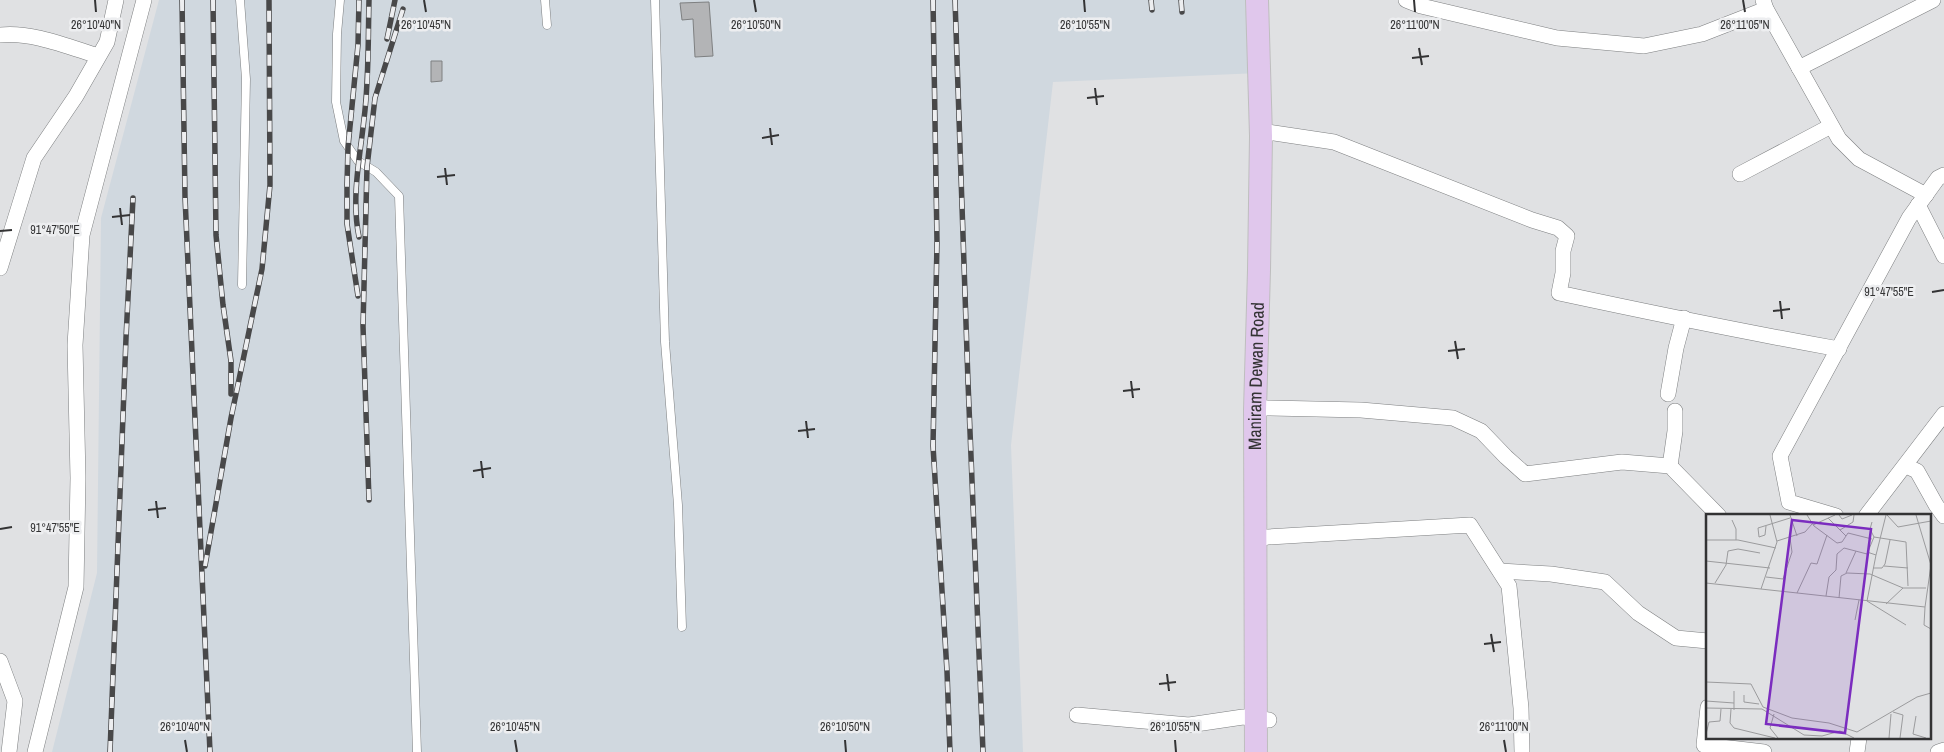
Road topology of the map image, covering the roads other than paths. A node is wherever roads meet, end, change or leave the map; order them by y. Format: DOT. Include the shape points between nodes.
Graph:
graph roads {
  1 [pos="116,0"];
  2 [pos="144,0"];
  3 [pos="240,0"];
  4 [pos="340,0"];
  5 [pos="545,0"];
  6 [pos="655,0"];
  7 [pos="1258,0"];
  8 [pos="1270,0"];
  9 [pos="1406,0"];
  10 [pos="1933,0"];
  11 [pos="1765,4"];
  12 [pos="547,25"];
  13 [pos="0,35"];
  14 [pos="98,56"];
  15 [pos="1799,68"];
  16 [pos="1831,126"];
  17 [pos="1267,132"];
  18 [pos="1740,174"];
  19 [pos="1944,175"];
  20 [pos="1922,200"];
  21 [pos="1266,240"];
  22 [pos="1944,256"];
  23 [pos="0,268"];
  24 [pos="242,285"];
  25 [pos="1684,318"];
  26 [pos="1839,349"];
  27 [pos="1668,394"];
  28 [pos="1267,408"];
  29 [pos="1675,412"];
  30 [pos="1944,414"];
  31 [pos="1670,466"];
  32 [pos="1906,466"];
  33 [pos="1717,514"];
  34 [pos="1829,514"];
  35 [pos="1868,514"];
  36 [pos="1944,516"];
  37 [pos="1262,538"];
  38 [pos="1500,571"];
  39 [pos="682,626"];
  40 [pos="1706,641"];
  41 [pos="0,662"];
  42 [pos="1077,715"];
  43 [pos="1263,720"];
  44 [pos="1706,726"];
  45 [pos="10,744"];
  46 [pos="36,748"];
  47 [pos="1729,750"];
  48 [pos="1944,750"];
  49 [pos="417,752"];
  50 [pos="1256,752"];
  51 [pos="1269,752"];
  52 [pos="1522,752"];
  53 [pos="1764,752"];
  54 [pos="1938,752"];
  1 -- 14 [label="street" via="107,42"];
  2 -- 46 [label="street" via="82,235 75,345 76,587"];
  3 -- 24 [label="lane" via="246,79"];
  4 -- 49 [label="lane" via="336,102 344,141 358,160 376,172 399,196"];
  5 -- 12 [label="lane"];
  6 -- 39 [label="lane" via="665,342 678,505"];
  7 -- 17 [label="main road, Maniram Dewan Road"];
  8 -- 17 [label="main road, Maniram Dewan Road"];
  9 -- 11 [label="street" via="1557,38 1644,46 1702,34"];
  10 -- 15 [label="street"];
  11 -- 15 [label="street"];
  13 -- 14 [label="street" via="46,40"];
  14 -- 23 [label="street" via="76,96 34,158"];
  15 -- 16 [label="street"];
  16 -- 18 [label="street"];
  16 -- 20 [label="street" via="1859,159"];
  17 -- 21 [label="main road, Maniram Dewan Road"];
  17 -- 25 [label="street" via="1334,142 1558,228 1567,236 1559,293"];
  19 -- 20 [label="street" via="1938,178"];
  20 -- 22 [label="street"];
  20 -- 26 [label="street" via="1909,218"];
  21 -- 28 [label="main road, Maniram Dewan Road"];
  21 -- 37 [label="main road, Maniram Dewan Road" via="1255,410"];
  25 -- 26 [label="street"];
  25 -- 27 [label="street"];
  26 -- 34 [label="street" via="1780,456 1789,502"];
  28 -- 31 [label="street" via="1361,410 1453,418 1481,431 1525,474 1622,462"];
  28 -- 37 [label="main road, Maniram Dewan Road"];
  29 -- 31 [label="street" via="1676,431"];
  30 -- 32 [label="street"];
  31 -- 33 [label="street"];
  32 -- 35 [label="street"];
  32 -- 36 [label="street" via="1917,471"];
  37 -- 38 [label="street" via="1470,525"];
  37 -- 43 [label="main road, Maniram Dewan Road"];
  38 -- 40 [label="street" via="1605,582 1638,613 1676,638"];
  38 -- 52 [label="street" via="1509,586"];
  41 -- 45 [label="street" via="15,701"];
  42 -- 43 [label="street" via="1189,724 1243,717"];
  43 -- 50 [label="main road, Maniram Dewan Road"];
  43 -- 51 [label="main road, Maniram Dewan Road"];
  44 -- 47 [label="street" via="1704,745"];
  45 -- 46 [label="street"];
  47 -- 53 [label="street"];
  48 -- 54 [label="street"];
}
